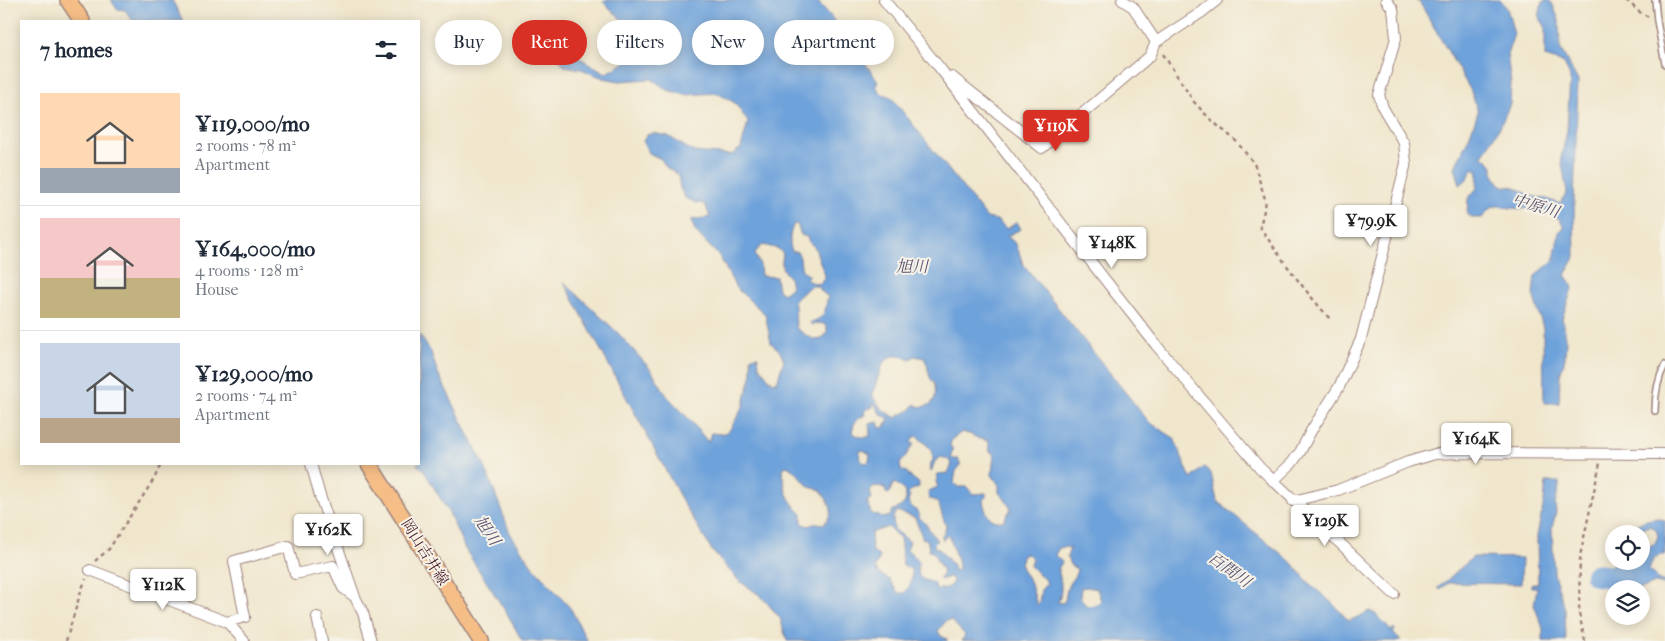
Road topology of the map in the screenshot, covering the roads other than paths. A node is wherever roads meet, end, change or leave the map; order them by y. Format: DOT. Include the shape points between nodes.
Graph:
graph roads {
  1 [pos="68,0"];
  2 [pos="884,0"];
  3 [pos="1122,0"];
  4 [pos="1217,0"];
  5 [pos="1386,0"];
  6 [pos="1655,0"];
  7 [pos="81,20"];
  8 [pos="1156,42"];
  9 [pos="1665,64"];
  10 [pos="939,67"];
  11 [pos="1665,365"];
  12 [pos="1656,411"];
  13 [pos="1665,454"];
  14 [pos="311,465"];
  15 [pos="370,465"];
  16 [pos="1273,482"];
  17 [pos="1293,501"];
  18 [pos="90,570"];
  19 [pos="1394,594"];
  20 [pos="356,598"];
  21 [pos="317,617"];
  22 [pos="227,622"];
  23 [pos="244,641"];
  24 [pos="322,641"];
  25 [pos="371,641"];
  26 [pos="481,641"];
  1 -- 7 [label="main road"];
  2 -- 10 [label="street"];
  3 -- 8 [label="street" via="1133,6"];
  4 -- 8 [label="street"];
  5 -- 16 [label="street" via="1393,9 1396,38 1379,95 1383,108 1404,142 1406,163 1361,339 1339,387 1300,452"];
  6 -- 9 [label="lane"];
  8 -- 10 [label="street" via="1150,56 1042,148"];
  10 -- 16 [label="street" via="1156,345"];
  11 -- 12 [label="lane" via="1655,400"];
  13 -- 17 [label="street" via="1435,454 1338,490"];
  14 -- 20 [label="street"];
  15 -- 26 [label="main road, 岡山吉井線"];
  16 -- 17 [label="street"];
  17 -- 19 [label="street"];
  18 -- 22 [label="street"];
  20 -- 22 [label="street" via="343,588 333,566 295,574 288,546 234,561 245,617"];
  20 -- 25 [label="street"];
  21 -- 24 [label="street"];
  22 -- 23 [label="street"];
}
